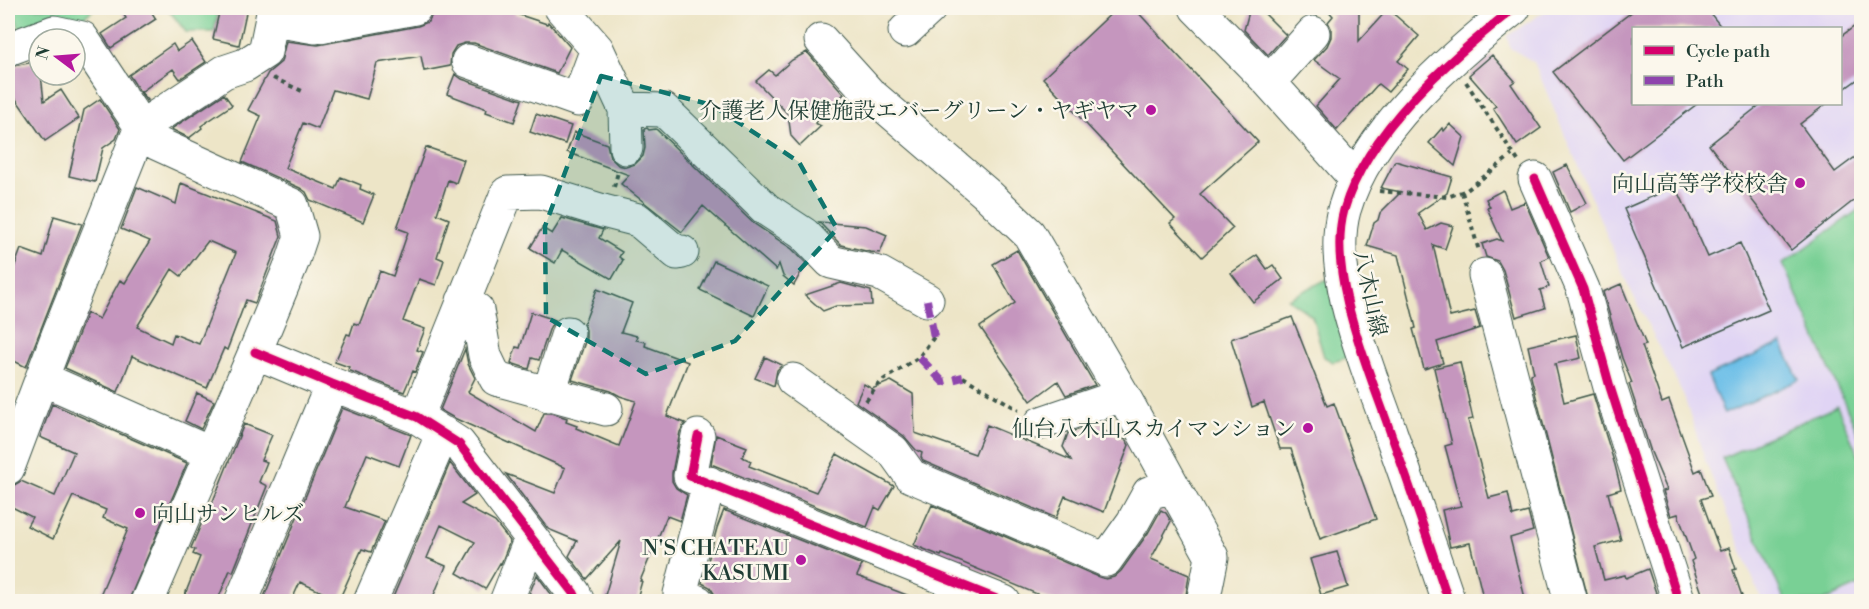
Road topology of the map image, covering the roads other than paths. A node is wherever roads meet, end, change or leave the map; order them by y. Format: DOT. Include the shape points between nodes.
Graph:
graph roads {
  1 [pos="415,8"];
  2 [pos="561,8"];
  3 [pos="930,8"];
  4 [pos="1196,8"];
  5 [pos="1514,8"];
  6 [pos="273,14"];
  7 [pos="905,31"];
  8 [pos="1313,33"];
  9 [pos="821,40"];
  10 [pos="8,49"];
  11 [pos="597,49"];
  12 [pos="468,61"];
  13 [pos="1269,82"];
  14 [pos="625,109"];
  15 [pos="141,127"];
  16 [pos="626,148"];
  17 [pos="1534,178"];
  18 [pos="1354,184"];
  19 [pos="682,252"];
  20 [pos="1485,275"];
  21 [pos="927,300"];
  22 [pos="463,301"];
  23 [pos="568,333"];
  24 [pos="255,352"];
  25 [pos="43,379"];
  26 [pos="793,380"];
  27 [pos="332,384"];
  28 [pos="548,395"];
  29 [pos="1123,395"];
  30 [pos="606,410"];
  31 [pos="1041,423"];
  32 [pos="430,425"];
  33 [pos="698,436"];
  34 [pos="210,453"];
  35 [pos="10,454"];
  36 [pos="710,483"];
  37 [pos="1171,486"];
  38 [pos="531,538"];
  39 [pos="684,599"];
  40 [pos="147,602"];
  41 [pos="241,602"];
  42 [pos="370,602"];
  43 [pos="506,602"];
  44 [pos="578,602"];
  45 [pos="1004,602"];
  46 [pos="1203,602"];
  47 [pos="1449,602"];
  48 [pos="1571,602"];
  49 [pos="1679,602"];
  1 -- 6 [label="street" via="315,27"];
  2 -- 11 [label="street"];
  3 -- 7 [label="street"];
  4 -- 13 [label="street"];
  5 -- 18 [label="street, 八木山線" via="1411,100 1381,136"];
  6 -- 15 [label="street" via="265,52 224,72"];
  8 -- 13 [label="street"];
  9 -- 29 [label="street" via="869,93 1029,234"];
  10 -- 15 [label="street" via="54,32 82,38"];
  11 -- 12 [label="street" via="578,100"];
  11 -- 14 [label="street"];
  13 -- 18 [label="street"];
  14 -- 16 [label="street"];
  14 -- 21 [label="street" via="664,110 766,209 804,234 831,262 879,273"];
  15 -- 24 [label="street" via="156,143 292,205 301,236"];
  15 -- 25 [label="street"];
  17 -- 49 [label="street" via="1583,289"];
  18 -- 47 [label="street, 八木山線" via="1340,235 1341,265 1352,320"];
  19 -- 22 [label="street" via="677,253 638,220 541,192 507,193"];
  20 -- 48 [label="street"];
  22 -- 28 [label="street" via="477,310 485,356 496,379"];
  22 -- 32 [label="street"];
  23 -- 28 [label="street"];
  24 -- 27 [label="street"];
  24 -- 34 [label="street"];
  25 -- 34 [label="street"];
  25 -- 35 [label="street"];
  26 -- 37 [label="street" via="893,451 911,476 1106,560 1149,493"];
  27 -- 32 [label="street"];
  27 -- 41 [label="street"];
  28 -- 30 [label="street"];
  29 -- 31 [label="street"];
  29 -- 37 [label="street"];
  32 -- 38 [label="street" via="459,444"];
  32 -- 42 [label="street"];
  33 -- 36 [label="street" via="690,476"];
  34 -- 40 [label="street"];
  36 -- 39 [label="street"];
  36 -- 45 [label="street"];
  37 -- 46 [label="street" via="1212,557"];
  38 -- 43 [label="street"];
  38 -- 44 [label="street"];
}
